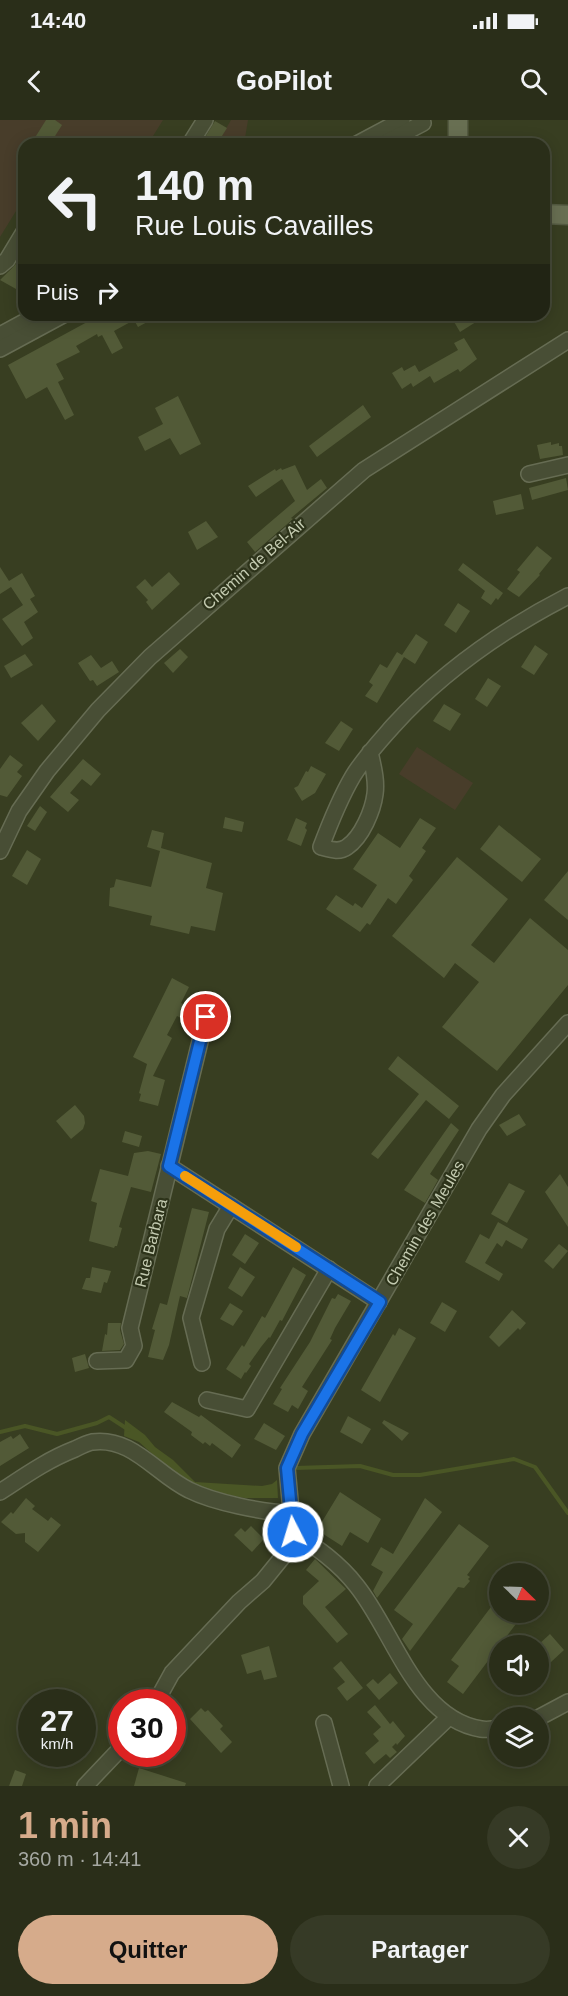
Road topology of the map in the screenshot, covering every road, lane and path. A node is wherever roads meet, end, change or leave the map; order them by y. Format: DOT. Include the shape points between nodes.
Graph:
graph roads {
  1 [pos="205,120"];
  2 [pos="423,123"];
  3 [pos="403,124"];
  4 [pos="194,138"];
  5 [pos="371,138"];
  6 [pos="389,138"];
  7 [pos="550,214"];
  8 [pos="568,216"];
  9 [pos="18,242"];
  10 [pos="0,266"];
  11 [pos="29,321"];
  12 [pos="50,321"];
  13 [pos="568,340"];
  14 [pos="1,343"];
  15 [pos="568,465"];
  16 [pos="530,474"];
  17 [pos="568,596"];
  18 [pos="370,752"];
  19 [pos="7,822"];
  20 [pos="0,851"];
  21 [pos="206,1017"];
  22 [pos="568,1023"];
  23 [pos="169,1166"];
  24 [pos="231,1206"];
  25 [pos="330,1269"];
  26 [pos="380,1302"];
  27 [pos="97,1360"];
  28 [pos="202,1363"];
  29 [pos="207,1400"];
  30 [pos="0,1492"];
  31 [pos="291,1513"];
  32 [pos="293,1532"];
  33 [pos="163,1689"];
  34 [pos="568,1702"];
  35 [pos="549,1712"];
  36 [pos="448,1717"];
  37 [pos="324,1723"];
  38 [pos="489,1729"];
  39 [pos="108,1762"];
  40 [pos="84,1786"];
  41 [pos="341,1786"];
  42 [pos="377,1786"];
  1 -- 4 [label="street"];
  2 -- 3 [label="street"];
  3 -- 5 [label="street"];
  3 -- 6 [label="street"];
  7 -- 8 [label="main road"];
  9 -- 10 [label="street"];
  11 -- 14 [label="street"];
  12 -- 14 [label="street"];
  13 -- 19 [label="street, Chemin de Bel-Air" via="387,454 325,502 123,683"];
  15 -- 16 [label="street"];
  17 -- 18 [label="street" via="454,667 415,702"];
  18 -- 18 [label="street" via="375,795 369,814 347,848 333,851 321,846 345,790"];
  19 -- 20 [label="street, Chemin de Bel-Air"];
  21 -- 23 [label="street, Rue Barbara"];
  22 -- 26 [label="street, Chemin des Meules" via="503,1095 479,1129"];
  23 -- 24 [label="street"];
  23 -- 27 [label="street, Rue Barbara" via="130,1328 134,1346 126,1360"];
  24 -- 25 [label="street"];
  24 -- 28 [label="street" via="217,1229 191,1318"];
  25 -- 26 [label="street"];
  25 -- 29 [label="street" via="247,1409"];
  26 -- 31 [label="street, Chemin des Meules" via="302,1434 287,1468"];
  30 -- 31 [label="street" via="49,1459 91,1442 106,1442 128,1449 186,1489 211,1500"];
  31 -- 32 [label="street, Chemin des Meules"];
  32 -- 33 [label="street" via="289,1549 263,1581 172,1673"];
  32 -- 36 [label="street" via="322,1550 356,1584 421,1691"];
  34 -- 35 [label="street"];
  36 -- 38 [label="street"];
  36 -- 42 [label="street"];
  37 -- 41 [label="street"];
  39 -- 40 [label="street"];
}
